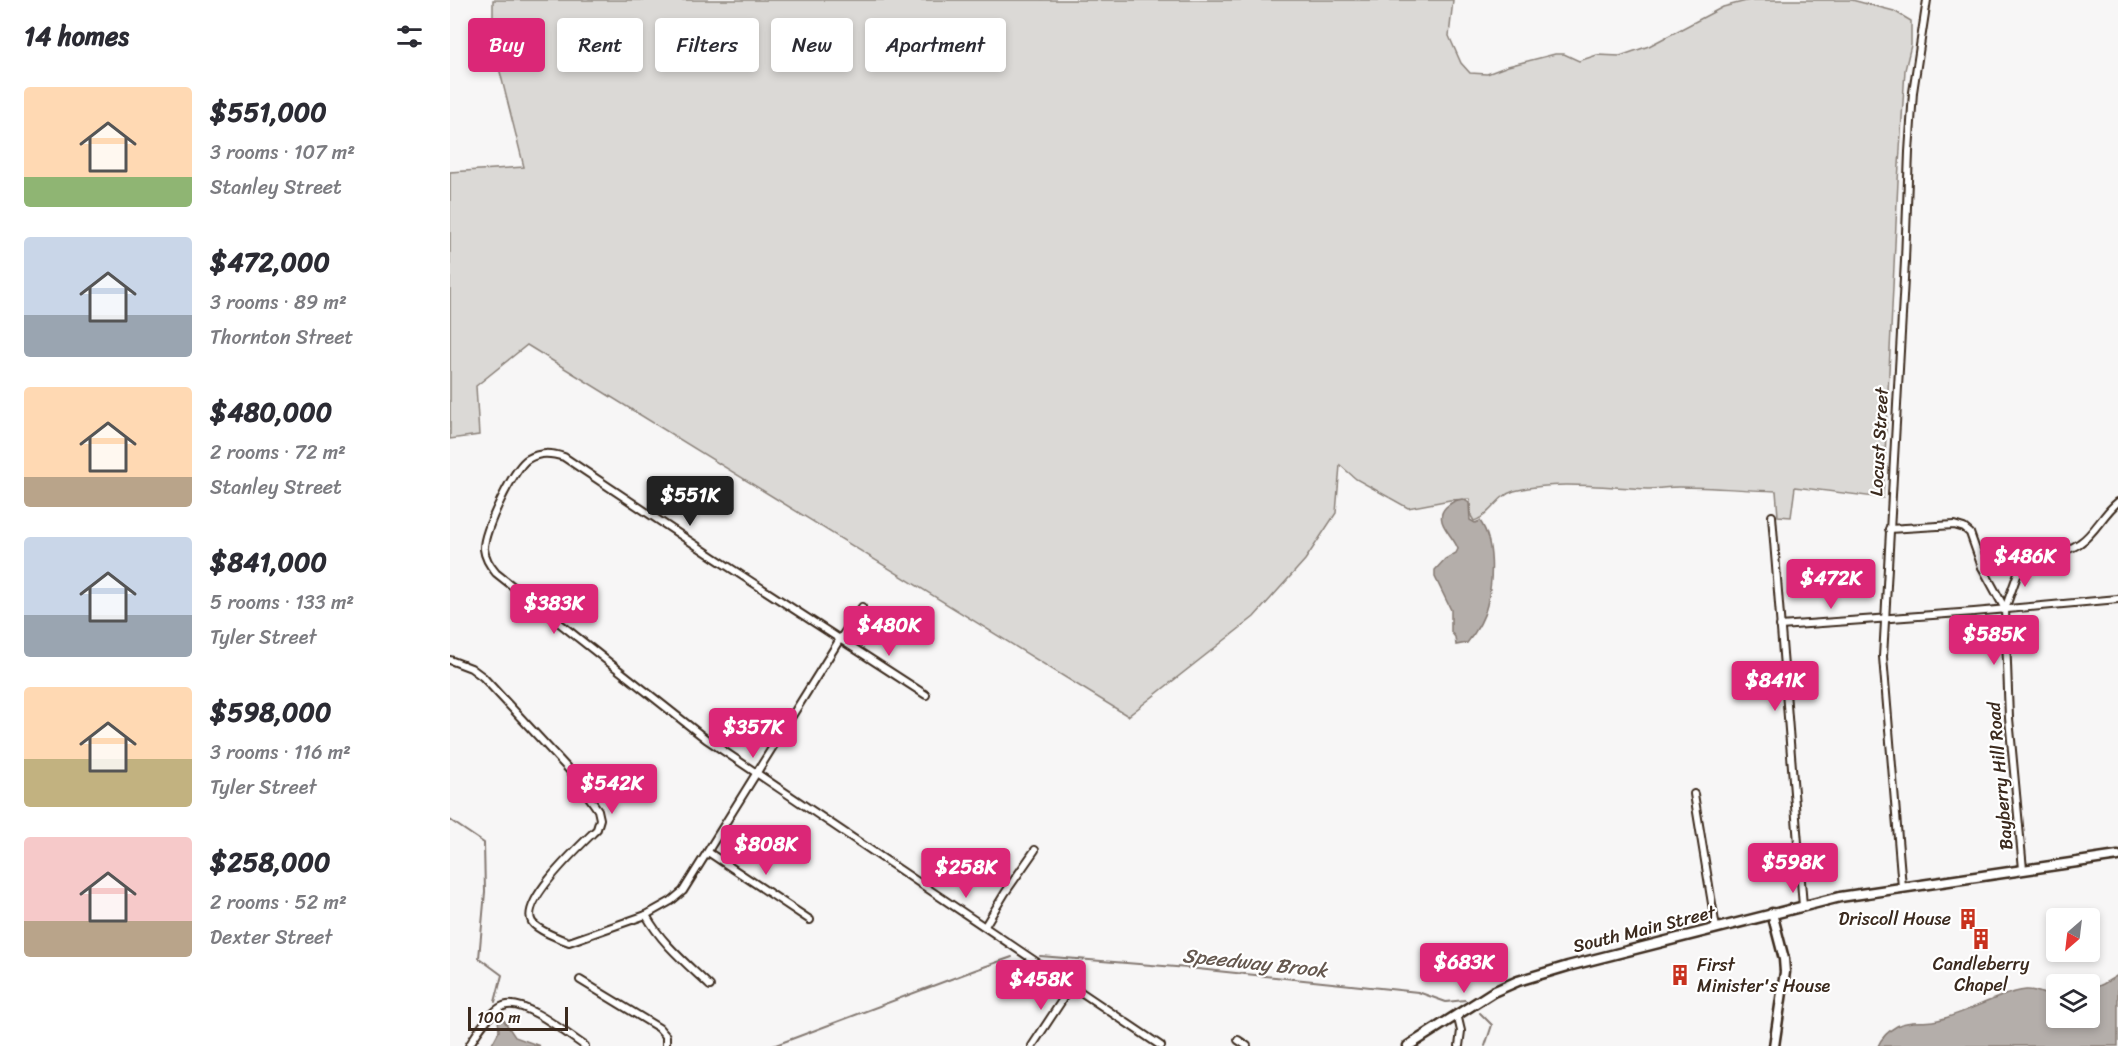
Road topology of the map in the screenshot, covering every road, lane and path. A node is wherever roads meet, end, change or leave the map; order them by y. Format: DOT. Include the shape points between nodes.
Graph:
graph roads {
  1 [pos="1926,0"];
  2 [pos="2118,502"];
  3 [pos="1772,516"];
  4 [pos="1889,529"];
  5 [pos="2023,559"];
  6 [pos="1982,567"];
  7 [pos="2118,599"];
  8 [pos="862,607"];
  9 [pos="2005,609"];
  10 [pos="1885,618"];
  11 [pos="1780,626"];
  12 [pos="840,639"];
  13 [pos="450,660"];
  14 [pos="926,695"];
  15 [pos="758,774"];
  16 [pos="1694,794"];
  17 [pos="1035,850"];
  18 [pos="708,852"];
  19 [pos="2118,856"];
  20 [pos="2023,869"];
  21 [pos="1902,887"];
  22 [pos="1803,906"];
  23 [pos="1772,913"];
  24 [pos="646,915"];
  25 [pos="810,920"];
  26 [pos="985,927"];
  27 [pos="1716,928"];
  28 [pos="580,980"];
  29 [pos="710,986"];
  30 [pos="1069,986"];
  31 [pos="1457,1014"];
  32 [pos="1238,1040"];
  33 [pos="470,1046"];
  34 [pos="585,1046"];
  35 [pos="666,1046"];
  36 [pos="1032,1046"];
  37 [pos="1161,1046"];
  38 [pos="1248,1046"];
  39 [pos="1408,1046"];
  40 [pos="1459,1046"];
  41 [pos="1774,1046"];
  1 -- 4 [label="street, Locust Street" via="1911,121"];
  2 -- 5 [label="street" via="2082,542 2069,550"];
  3 -- 11 [label="street"];
  4 -- 6 [label="street, Bayberry Hill Road" via="1954,525 1964,528 1974,539"];
  4 -- 10 [label="street, Locust Street"];
  5 -- 6 [label="street"];
  5 -- 9 [label="street, Bayberry Hill Road"];
  6 -- 9 [label="street, Bayberry Hill Road"];
  7 -- 9 [label="street"];
  8 -- 12 [label="street"];
  9 -- 10 [label="street"];
  9 -- 20 [label="street, Bayberry Hill Road" via="2009,718"];
  10 -- 11 [label="street"];
  10 -- 21 [label="street, Locust Street" via="1884,683"];
  11 -- 22 [label="street"];
  12 -- 14 [label="street"];
  12 -- 15 [label="street"];
  12 -- 15 [label="street" via="564,457 552,453 535,456 515,473 485,537 487,562 706,739"];
  13 -- 24 [label="street" via="483,677 572,773 598,810 597,829 552,875 534,903 531,921 569,942"];
  15 -- 18 [label="street"];
  15 -- 26 [label="street"];
  16 -- 27 [label="street"];
  17 -- 26 [label="street"];
  18 -- 24 [label="street" via="683,891"];
  18 -- 25 [label="street"];
  19 -- 20 [label="main road, South Main Street"];
  20 -- 21 [label="main road, South Main Street"];
  21 -- 22 [label="main road, South Main Street"];
  22 -- 23 [label="main road, South Main Street"];
  23 -- 27 [label="main road, South Main Street"];
  23 -- 41 [label="main road" via="1785,972"];
  24 -- 29 [label="street" via="653,928"];
  26 -- 30 [label="street"];
  27 -- 31 [label="main road, South Main Street" via="1540,973 1493,992"];
  28 -- 35 [label="street" via="659,1028 666,1036"];
  30 -- 36 [label="street"];
  30 -- 37 [label="street"];
  31 -- 39 [label="main road, South Main Street"];
  31 -- 40 [label="street"];
  32 -- 38 [label="street"];
  33 -- 34 [label="street" via="497,1010 518,1005"];
}
